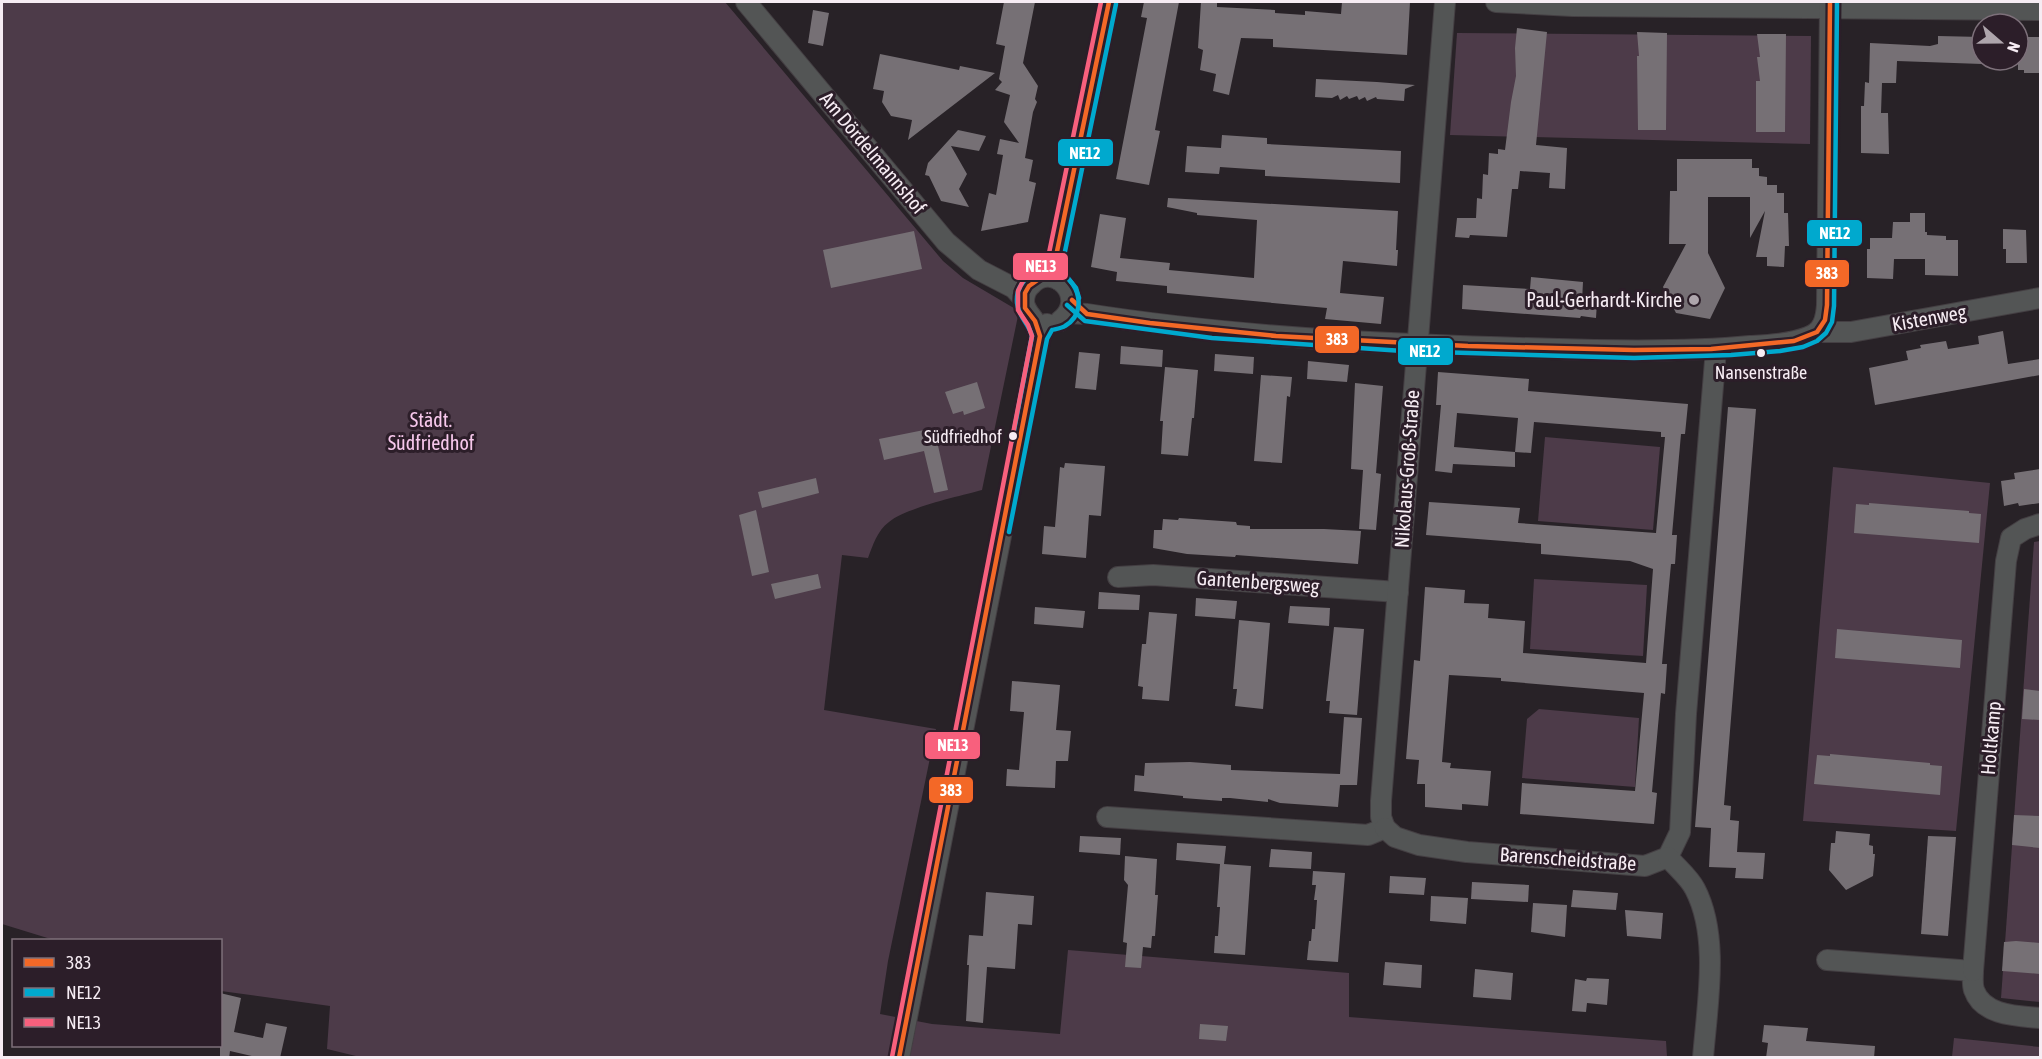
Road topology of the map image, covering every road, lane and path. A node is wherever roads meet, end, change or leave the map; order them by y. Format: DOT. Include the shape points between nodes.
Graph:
graph roads {
  1 [pos="746,2"];
  2 [pos="1109,2"];
  3 [pos="1445,2"];
  4 [pos="1496,2"];
  5 [pos="1830,5"];
  6 [pos="2040,10"];
  7 [pos="1037,282"];
  8 [pos="2040,298"];
  9 [pos="1075,309"];
  10 [pos="1040,327"];
  11 [pos="1818,332"];
  12 [pos="1417,343"];
  13 [pos="1716,349"];
  14 [pos="2040,524"];
  15 [pos="1118,577"];
  16 [pos="1398,592"];
  17 [pos="1107,817"];
  18 [pos="1385,828"];
  19 [pos="1668,857"];
  20 [pos="1827,960"];
  21 [pos="1973,971"];
  22 [pos="2040,1018"];
  23 [pos="899,1058"];
  24 [pos="1703,1058"];
  1 -- 7 [label="street, Am Dördelmannshof" via="946,242 979,270"];
  2 -- 7 [label="street"];
  3 -- 12 [label="street, Nikolaus-Groß-Straße"];
  4 -- 5 [label="street" via="1573,6"];
  5 -- 6 [label="street"];
  5 -- 11 [label="street" via="1827,305 1825,322"];
  7 -- 9 [label="street" via="1066,285"];
  7 -- 10 [label="street" via="1025,308"];
  8 -- 11 [label="street, Kistenweg" via="1851,332"];
  9 -- 10 [label="street" via="1062,320"];
  9 -- 12 [label="street" via="1256,335"];
  10 -- 23 [label="street"];
  11 -- 13 [label="street" via="1769,345"];
  12 -- 13 [label="street" via="1634,351"];
  12 -- 16 [label="street, Nikolaus-Groß-Straße"];
  13 -- 19 [label="street" via="1680,832"];
  14 -- 21 [label="street, Holtkamp" via="2011,538 2006,561"];
  15 -- 16 [label="street, Gantenbergsweg" via="1153,575"];
  16 -- 18 [label="street, Nikolaus-Groß-Straße" via="1381,801"];
  17 -- 18 [label="street" via="1368,835"];
  18 -- 19 [label="street, Barenscheidstraße" via="1395,837 1419,845 1467,852 1645,866"];
  19 -- 24 [label="street" via="1694,887 1710,945"];
  20 -- 21 [label="street"];
  21 -- 22 [label="street, Holtkamp" via="1973,989 1988,1007 2011,1016"];
}
